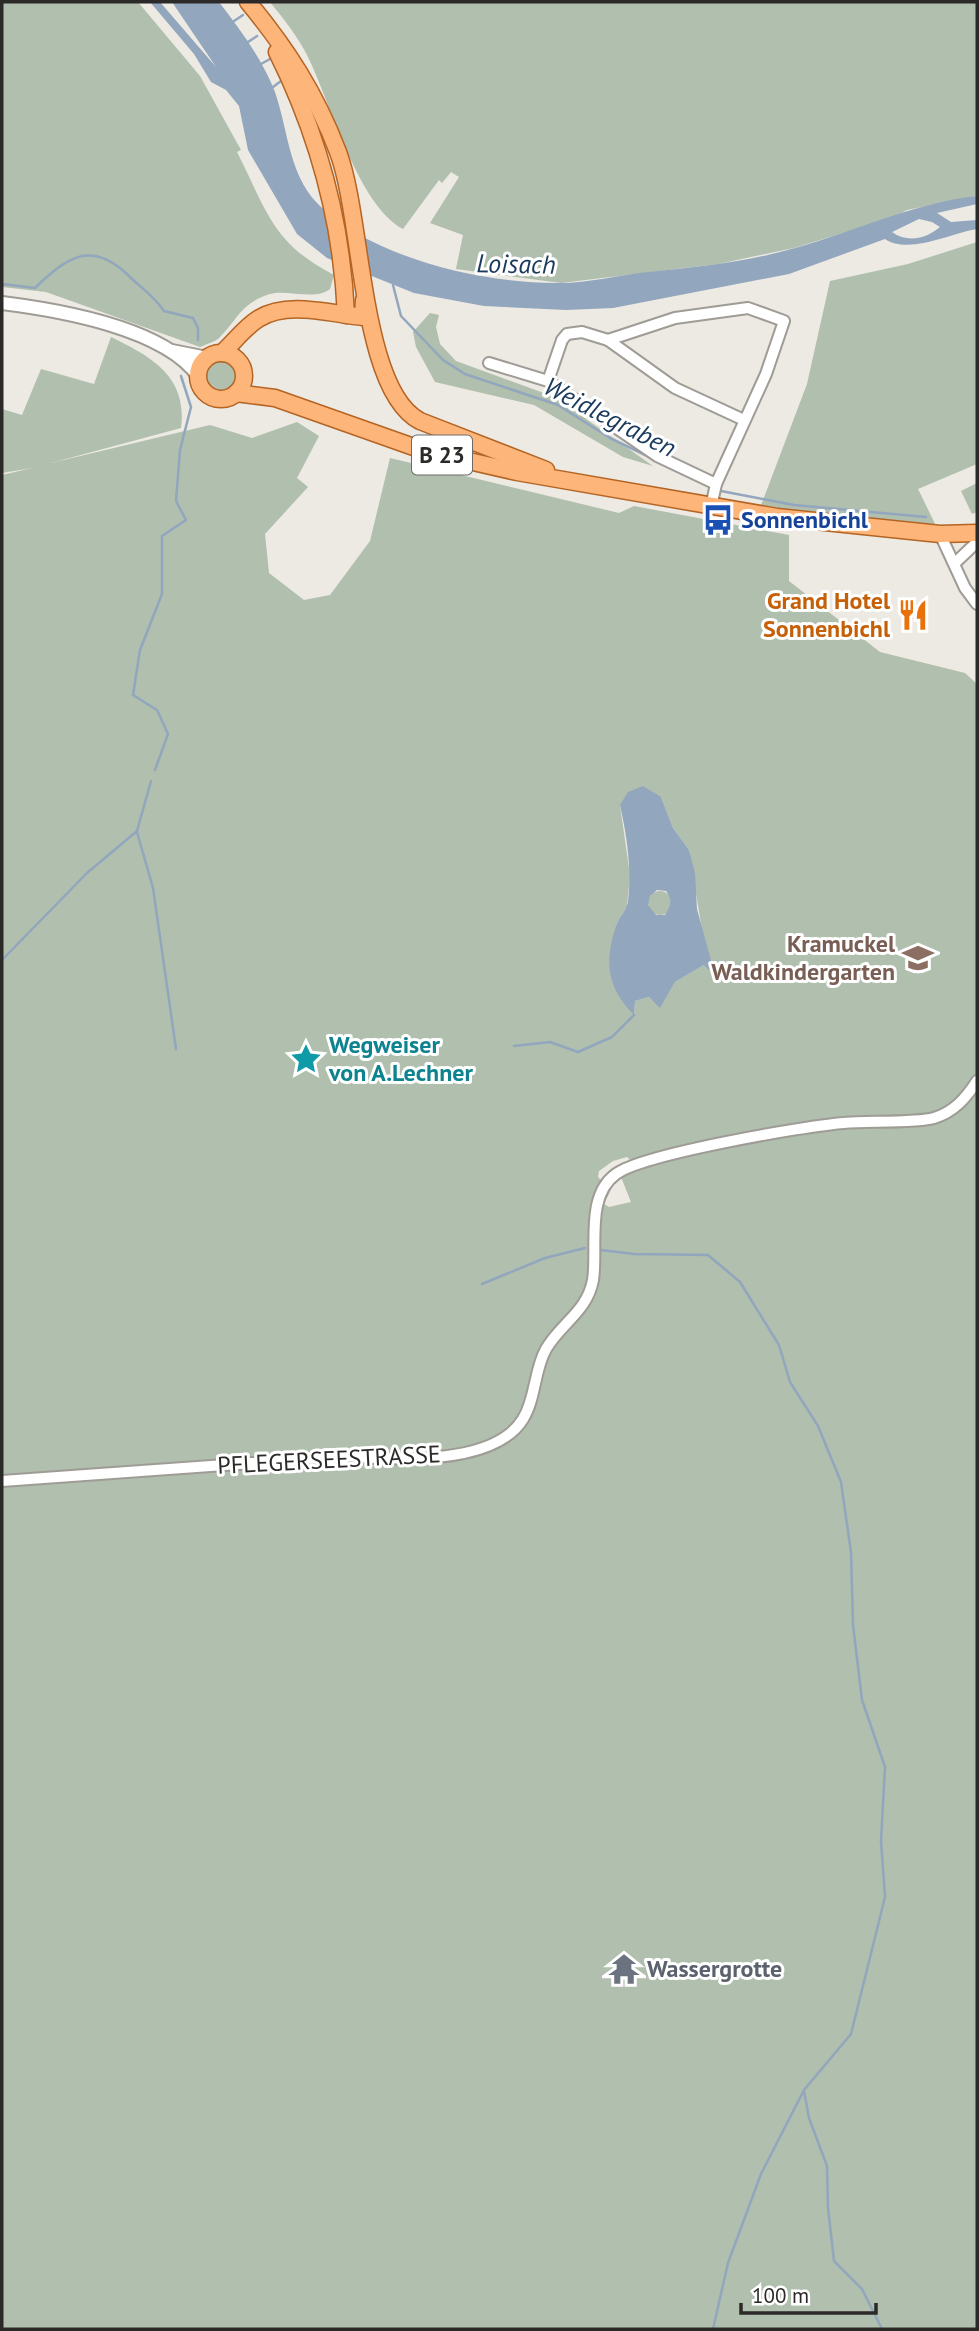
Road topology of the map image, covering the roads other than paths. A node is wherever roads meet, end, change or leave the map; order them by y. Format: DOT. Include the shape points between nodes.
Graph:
graph roads {
  1 [pos="252,6"];
  2 [pos="343,275"];
  3 [pos="364,280"];
  4 [pos="2,303"];
  5 [pos="313,312"];
  6 [pos="346,315"];
  7 [pos="248,327"];
  8 [pos="608,340"];
  9 [pos="172,351"];
  10 [pos="215,356"];
  11 [pos="489,363"];
  12 [pos="242,368"];
  13 [pos="199,377"];
  14 [pos="548,382"];
  15 [pos="236,393"];
  16 [pos="275,398"];
  17 [pos="744,420"];
  18 [pos="573,481"];
  19 [pos="716,484"];
  20 [pos="711,507"];
  21 [pos="977,533"];
  22 [pos="940,534"];
  23 [pos="977,542"];
  24 [pos="954,563"];
  25 [pos="977,604"];
  26 [pos="976,1083"];
  27 [pos="2,1481"];
  1 -- 2 [label="main road, B 23" via="299,97 332,203"];
  1 -- 3 [label="main road, B 23" via="286,47 339,153"];
  2 -- 5 [label="main road" via="335,300"];
  2 -- 6 [label="main road, B 23"];
  3 -- 6 [label="main road, B 23" via="363,317"];
  3 -- 18 [label="main road, B 23" via="379,361 394,398 408,415"];
  4 -- 9 [label="street" via="83,318"];
  5 -- 6 [label="main road"];
  5 -- 7 [label="main road" via="281,310"];
  7 -- 10 [label="main road"];
  7 -- 12 [label="main road"];
  8 -- 14 [label="street" via="582,332 567,334"];
  8 -- 17 [label="street" via="675,388"];
  8 -- 17 [label="street" via="675,318 747,308 784,321"];
  9 -- 10 [label="street"];
  9 -- 13 [label="street"];
  10 -- 12 [label="main road"];
  10 -- 13 [label="main road" via="202,365"];
  11 -- 14 [label="street"];
  12 -- 15 [label="main road" via="243,382"];
  12 -- 16 [label="main road, B 23"];
  13 -- 15 [label="main road" via="212,397 222,399"];
  14 -- 19 [label="street" via="657,456"];
  15 -- 16 [label="main road, B 23"];
  16 -- 18 [label="main road, B 23" via="425,451"];
  17 -- 19 [label="street"];
  18 -- 20 [label="main road, B 23"];
  19 -- 20 [label="street"];
  20 -- 22 [label="main road, B 23"];
  21 -- 22 [label="main road, B 23"];
  22 -- 24 [label="street"];
  23 -- 24 [label="street"];
  24 -- 25 [label="street"];
  26 -- 27 [label="street, PFLEGERSEESTRASSE" via="962,1103 933,1119 813,1128 687,1152 614,1175 598,1203 587,1298 545,1351 522,1420 486,1446 422,1458 348,1456"];
}
